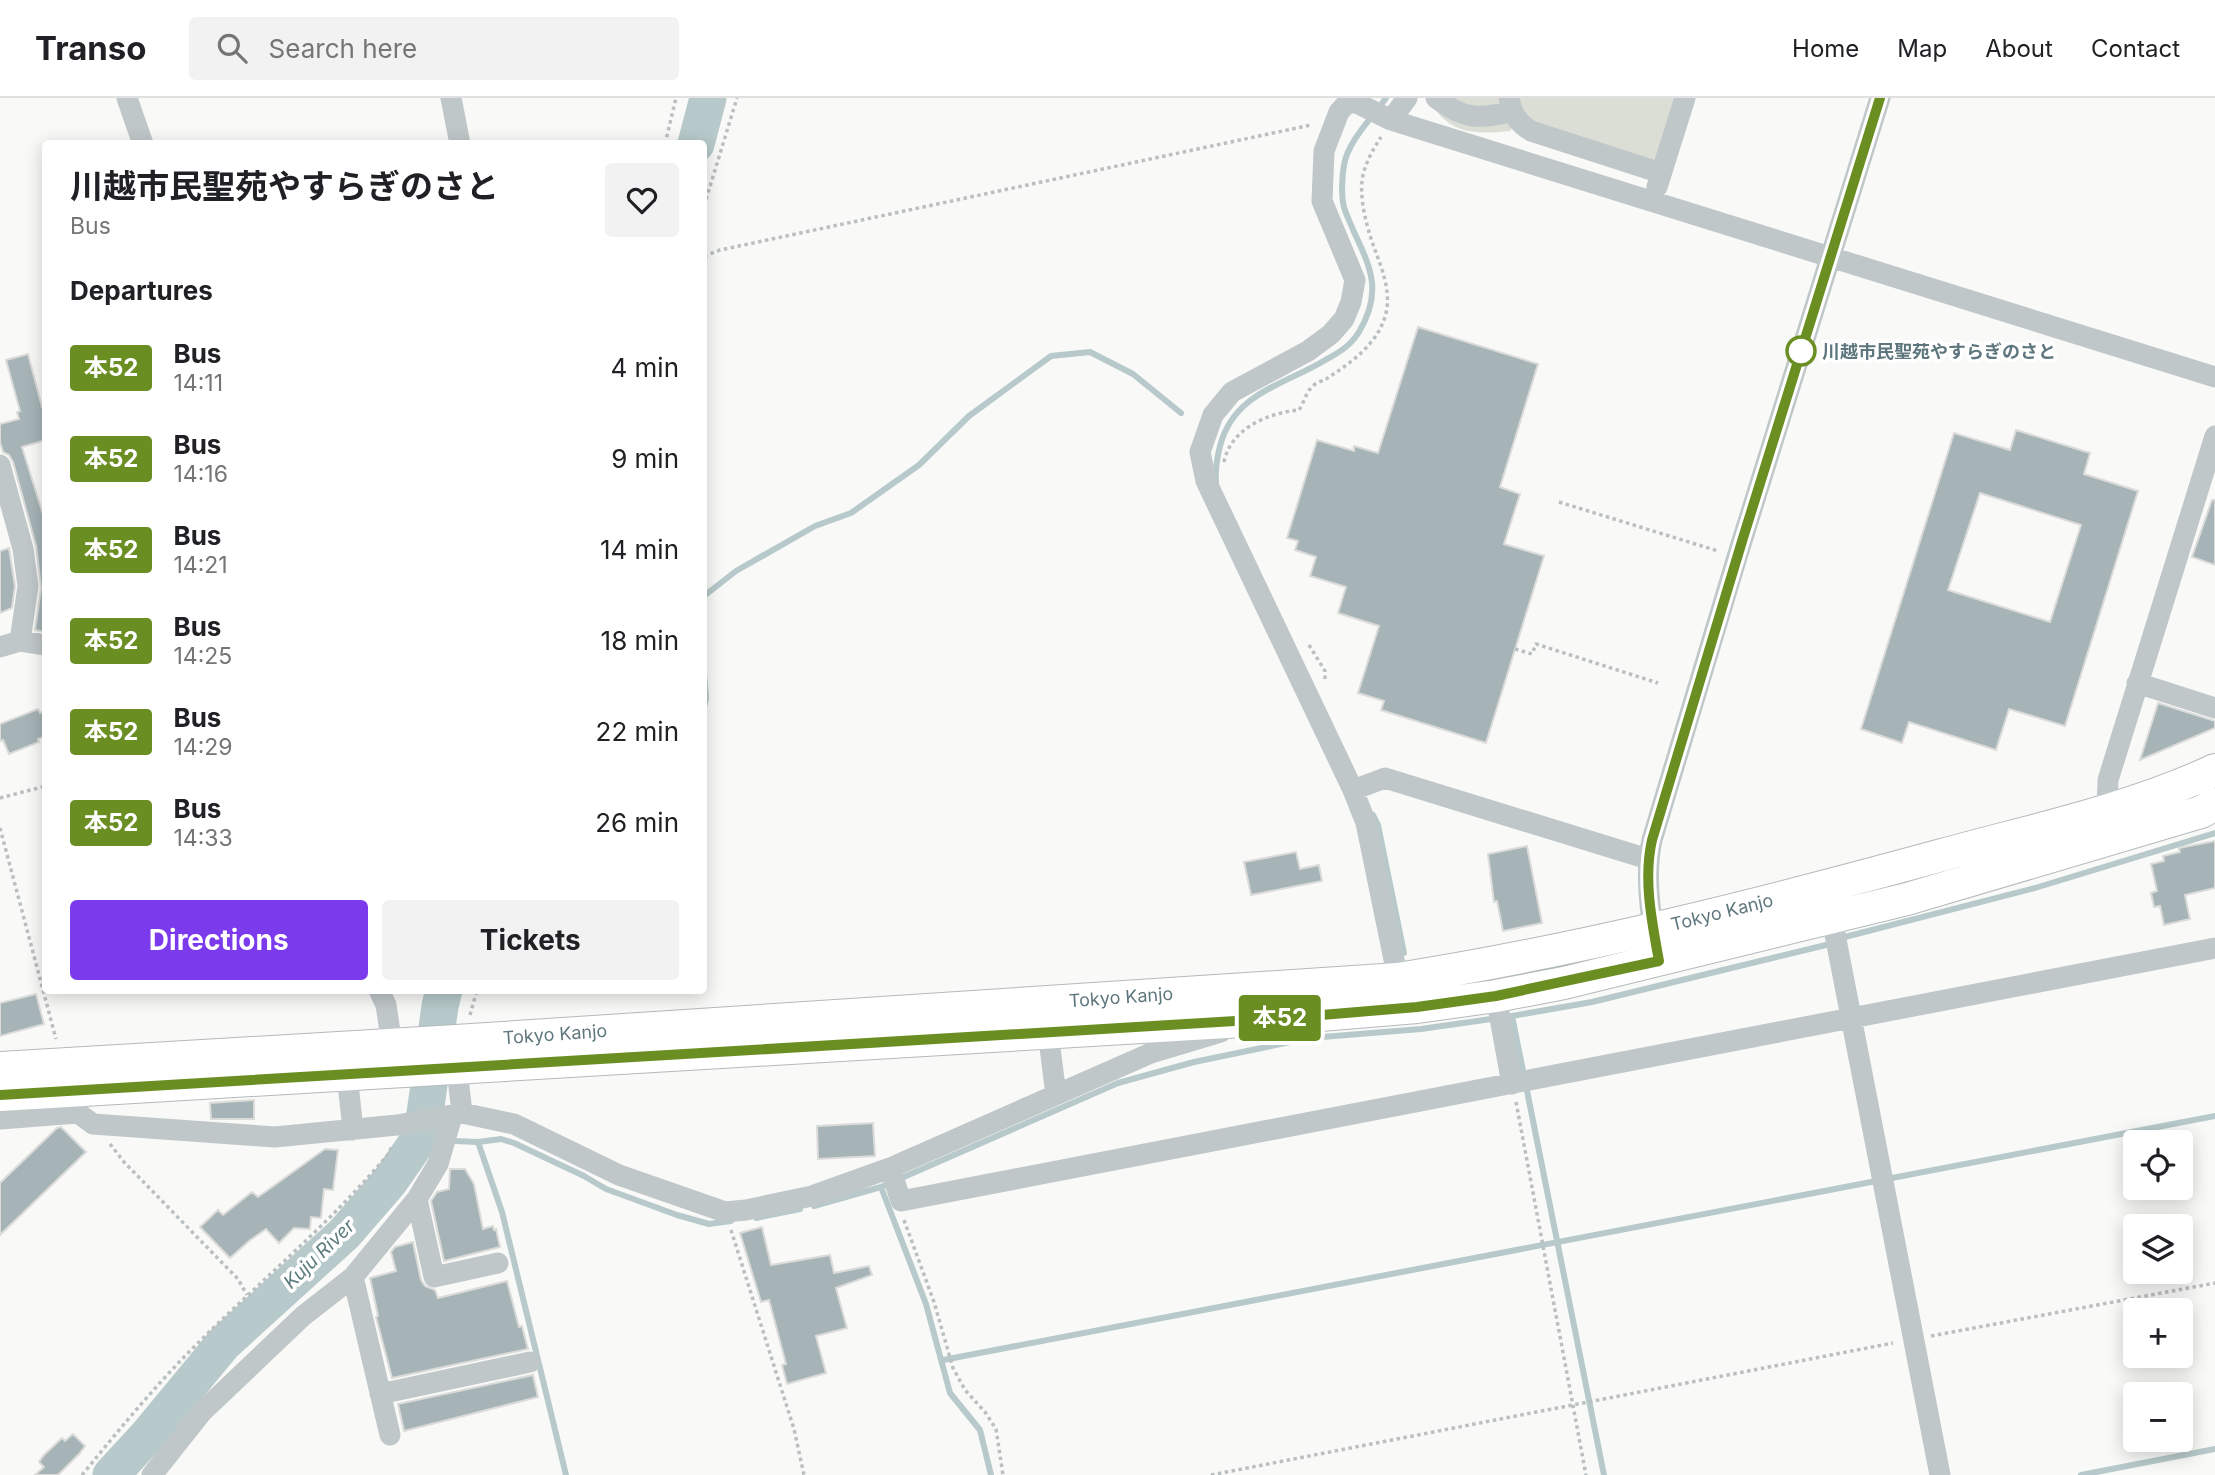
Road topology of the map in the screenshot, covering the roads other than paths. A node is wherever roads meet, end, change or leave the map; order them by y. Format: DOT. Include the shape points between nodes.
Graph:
graph roads {
  1 [pos="127,98"];
  2 [pos="451,98"];
  3 [pos="1406,98"];
  4 [pos="1436,98"];
  5 [pos="1685,98"];
  6 [pos="1880,98"];
  7 [pos="1510,105"];
  8 [pos="1382,115"];
  9 [pos="142,140"];
  10 [pos="459,140"];
  11 [pos="1661,173"];
  12 [pos="1653,202"];
  13 [pos="1830,257"];
  14 [pos="2215,377"];
  15 [pos="2215,436"];
  16 [pos="0,465"];
  17 [pos="10,644"];
  18 [pos="42,645"];
  19 [pos="2137,682"];
  20 [pos="2215,708"];
  21 [pos="2215,770"];
  22 [pos="1360,787"];
  23 [pos="2215,804"];
  24 [pos="2107,809"];
  25 [pos="1648,859"];
  26 [pos="1832,919"];
  27 [pos="1653,928"];
  28 [pos="2215,948"];
  29 [pos="1659,961"];
  30 [pos="1398,979"];
  31 [pos="381,994"];
  32 [pos="1496,996"];
  33 [pos="1850,1017"];
  34 [pos="1260,1020"];
  35 [pos="1048,1032"];
  36 [pos="392,1045"];
  37 [pos="457,1055"];
  38 [pos="0,1068"];
  39 [pos="347,1074"];
  40 [pos="1513,1084"];
  41 [pos="0,1095"];
  42 [pos="1056,1095"];
  43 [pos="73,1098"];
  44 [pos="457,1115"];
  45 [pos="0,1119"];
  46 [pos="353,1130"];
  47 [pos="890,1168"];
  48 [pos="416,1199"];
  49 [pos="498,1263"];
  50 [pos="353,1278"];
  51 [pos="530,1362"];
  52 [pos="380,1394"];
  53 [pos="390,1436"];
  54 [pos="152,1475"];
  55 [pos="1940,1475"];
  1 -- 9 [label="street"];
  2 -- 10 [label="street"];
  3 -- 8 [label="street"];
  4 -- 7 [label="street" via="1473,117 1491,117"];
  5 -- 11 [label="street"];
  6 -- 13 [label="street"];
  7 -- 11 [label="street" via="1519,123 1531,131"];
  8 -- 12 [label="street"];
  8 -- 22 [label="street" via="1348,102 1324,151 1322,201 1354,280 1344,319 1308,351 1232,392 1213,415 1200,452 1206,481"];
  11 -- 12 [label="street"];
  12 -- 13 [label="street"];
  13 -- 14 [label="street"];
  13 -- 25 [label="street"];
  15 -- 19 [label="street"];
  16 -- 17 [label="street" via="23,549 27,586"];
  17 -- 18 [label="street"];
  19 -- 20 [label="street"];
  19 -- 24 [label="street" via="2108,780"];
  21 -- 24 [label="highway, Tokyo Kanjo"];
  22 -- 25 [label="street" via="1385,778"];
  22 -- 30 [label="street"];
  23 -- 26 [label="highway, Tokyo Kanjo" via="2201,812"];
  24 -- 27 [label="highway, Tokyo Kanjo" via="1825,887"];
  25 -- 27 [label="street"];
  26 -- 29 [label="highway, Tokyo Kanjo"];
  26 -- 33 [label="street"];
  27 -- 29 [label="street"];
  27 -- 30 [label="highway, Tokyo Kanjo" via="1486,965"];
  28 -- 33 [label="street"];
  29 -- 32 [label="highway, Tokyo Kanjo"];
  30 -- 37 [label="highway, Tokyo Kanjo"];
  31 -- 36 [label="street"];
  32 -- 34 [label="highway, Tokyo Kanjo"];
  32 -- 40 [label="street"];
  33 -- 40 [label="street"];
  33 -- 55 [label="street"];
  34 -- 35 [label="highway, Tokyo Kanjo"];
  34 -- 42 [label="street" via="1151,1053"];
  35 -- 37 [label="highway, Tokyo Kanjo"];
  35 -- 42 [label="street"];
  36 -- 37 [label="highway, Tokyo Kanjo"];
  36 -- 43 [label="highway, Tokyo Kanjo"];
  37 -- 39 [label="highway, Tokyo Kanjo"];
  37 -- 44 [label="street"];
  38 -- 43 [label="highway, Tokyo Kanjo"];
  39 -- 43 [label="highway, Tokyo Kanjo"];
  39 -- 46 [label="street"];
  40 -- 47 [label="street" via="901,1201"];
  41 -- 43 [label="highway, Tokyo Kanjo"];
  42 -- 47 [label="street"];
  43 -- 45 [label="street"];
  43 -- 46 [label="street" via="275,1137"];
  44 -- 46 [label="street"];
  44 -- 47 [label="street" via="514,1124 619,1175 726,1212 812,1196"];
  44 -- 48 [label="street" via="438,1164"];
  48 -- 49 [label="street" via="434,1277"];
  48 -- 50 [label="street"];
  50 -- 52 [label="street"];
  50 -- 54 [label="street" via="303,1316 202,1412"];
  51 -- 52 [label="street"];
  52 -- 53 [label="street"];
}
